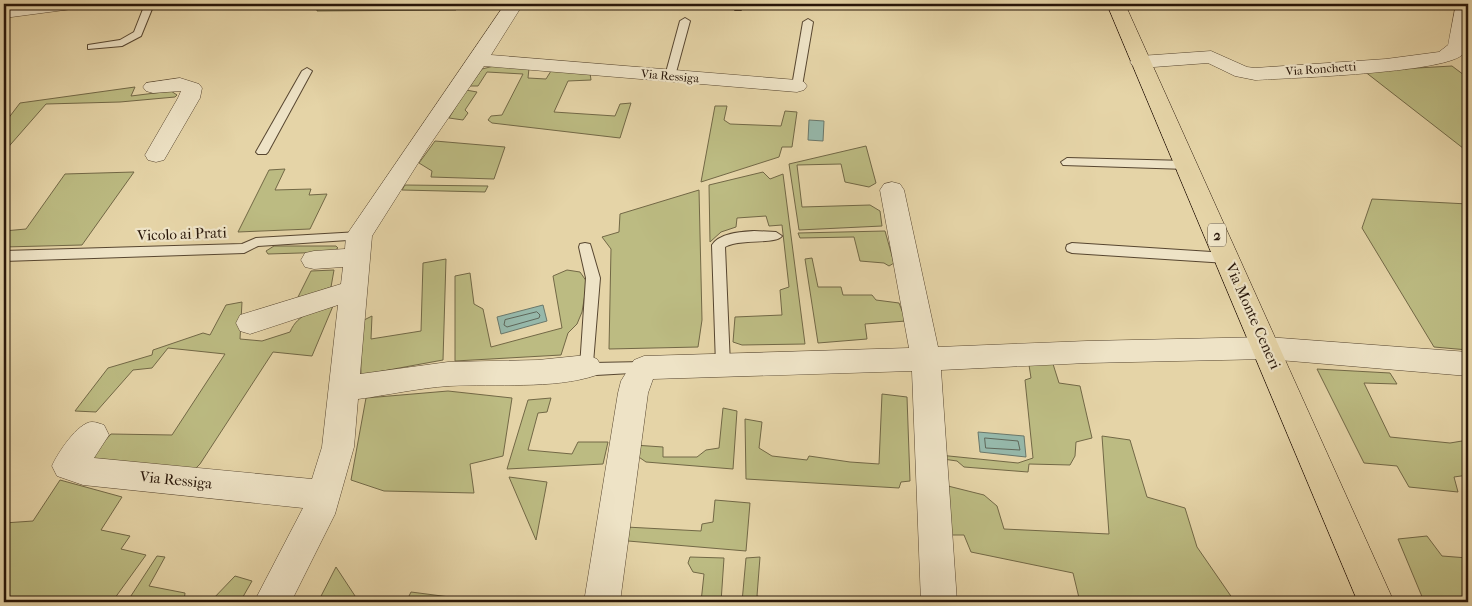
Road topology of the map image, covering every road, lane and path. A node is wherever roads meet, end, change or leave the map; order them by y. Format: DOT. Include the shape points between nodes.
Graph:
graph roads {
  1 [pos="72,4"];
  2 [pos="149,4"];
  3 [pos="514,4"];
  4 [pos="1116,4"];
  5 [pos="1465,4"];
  6 [pos="4,12"];
  7 [pos="684,22"];
  8 [pos="808,22"];
  9 [pos="91,47"];
  10 [pos="478,60"];
  11 [pos="1140,62"];
  12 [pos="307,71"];
  13 [pos="670,76"];
  14 [pos="797,86"];
  15 [pos="153,87"];
  16 [pos="262,152"];
  17 [pos="156,156"];
  18 [pos="1067,162"];
  19 [pos="1187,165"];
  20 [pos="892,190"];
  21 [pos="776,236"];
  22 [pos="358,247"];
  23 [pos="585,247"];
  24 [pos="1072,248"];
  25 [pos="4,256"];
  26 [pos="1227,258"];
  27 [pos="314,260"];
  28 [pos="354,290"];
  29 [pos="250,323"];
  30 [pos="1267,348"];
  31 [pos="926,359"];
  32 [pos="1468,364"];
  33 [pos="723,365"];
  34 [pos="587,367"];
  35 [pos="644,368"];
  36 [pos="344,389"];
  37 [pos="93,435"];
  38 [pos="324,495"];
  39 [pos="272,602"];
  40 [pos="602,602"];
  41 [pos="939,602"];
  42 [pos="1376,602"];
  1 -- 6 [label="street"];
  2 -- 9 [label="lane" via="138,34 122,43"];
  3 -- 10 [label="street"];
  4 -- 11 [label="main road, Via Monte Ceneri / 2"];
  5 -- 11 [label="street, Via Ronchetti" via="1458,45 1455,51 1444,56 1386,66 1255,74 1242,72 1211,57"];
  7 -- 13 [label="lane"];
  8 -- 14 [label="lane, Via Ressiga"];
  10 -- 13 [label="street, Via Ressiga"];
  10 -- 22 [label="street" via="416,148"];
  11 -- 19 [label="main road, Via Monte Ceneri / 2"];
  12 -- 16 [label="lane"];
  13 -- 14 [label="street, Via Ressiga"];
  15 -- 17 [label="street" via="180,84 192,88"];
  18 -- 19 [label="lane"];
  19 -- 26 [label="main road, Via Monte Ceneri / 2"];
  20 -- 31 [label="street"];
  21 -- 33 [label="lane" via="732,238 718,245"];
  22 -- 25 [label="lane, Vicolo ai Prati" via="256,242 244,248"];
  22 -- 27 [label="street"];
  22 -- 28 [label="street"];
  23 -- 34 [label="lane" via="593,278"];
  24 -- 26 [label="lane"];
  26 -- 30 [label="main road, Via Monte Ceneri / 2"];
  28 -- 29 [label="street"];
  28 -- 36 [label="street"];
  30 -- 31 [label="street"];
  30 -- 32 [label="street"];
  30 -- 42 [label="main road, Via Monte Ceneri / 2"];
  31 -- 33 [label="street"];
  31 -- 41 [label="street"];
  33 -- 35 [label="street"];
  34 -- 35 [label="lane"];
  34 -- 36 [label="street" via="538,372 448,374"];
  35 -- 40 [label="street" via="633,393"];
  36 -- 38 [label="street" via="338,447"];
  37 -- 38 [label="street, Via Ressiga" via="68,466 82,471"];
  38 -- 39 [label="street" via="318,514"];
}
